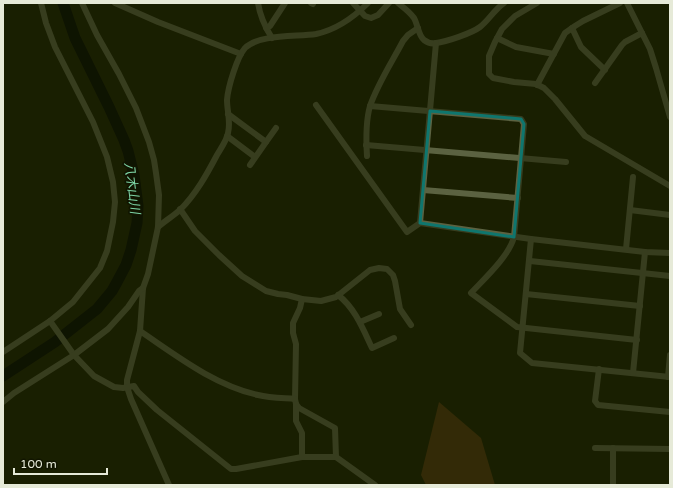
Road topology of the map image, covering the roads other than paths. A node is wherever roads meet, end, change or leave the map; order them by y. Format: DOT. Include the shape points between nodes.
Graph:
graph roads {
  1 [pos="40,3"];
  2 [pos="82,3"];
  3 [pos="117,3"];
  4 [pos="258,3"];
  5 [pos="285,3"];
  6 [pos="354,3"];
  7 [pos="368,3"];
  8 [pos="389,3"];
  9 [pos="398,3"];
  10 [pos="504,3"];
  11 [pos="537,3"];
  12 [pos="620,3"];
  13 [pos="627,3"];
  14 [pos="361,10"];
  15 [pos="266,28"];
  16 [pos="418,28"];
  17 [pos="572,28"];
  18 [pos="642,33"];
  19 [pos="272,38"];
  20 [pos="497,38"];
  21 [pos="436,43"];
  22 [pos="241,54"];
  23 [pos="554,54"];
  24 [pos="605,70"];
  25 [pos="595,84"];
  26 [pos="537,85"];
  27 [pos="316,105"];
  28 [pos="370,106"];
  29 [pos="430,111"];
  30 [pos="228,114"];
  31 [pos="670,117"];
  32 [pos="276,128"];
  33 [pos="227,136"];
  34 [pos="266,142"];
  35 [pos="366,145"];
  36 [pos="426,150"];
  37 [pos="367,156"];
  38 [pos="255,157"];
  39 [pos="521,159"];
  40 [pos="566,162"];
  41 [pos="250,165"];
  42 [pos="634,177"];
  43 [pos="670,186"];
  44 [pos="423,190"];
  45 [pos="518,198"];
  46 [pos="180,209"];
  47 [pos="630,210"];
  48 [pos="670,215"];
  49 [pos="420,223"];
  50 [pos="158,227"];
  51 [pos="514,237"];
  52 [pos="531,239"];
  53 [pos="626,250"];
  54 [pos="645,252"];
  55 [pos="670,253"];
  56 [pos="530,261"];
  57 [pos="644,273"];
  58 [pos="670,276"];
  59 [pos="143,288"];
  60 [pos="526,294"];
  61 [pos="338,295"];
  62 [pos="302,299"];
  63 [pos="640,306"];
  64 [pos="379,314"];
  65 [pos="50,321"];
  66 [pos="360,322"];
  67 [pos="411,325"];
  68 [pos="522,328"];
  69 [pos="140,331"];
  70 [pos="394,338"];
  71 [pos="637,340"];
  72 [pos="3,352"];
  73 [pos="74,355"];
  74 [pos="670,355"];
  75 [pos="599,369"];
  76 [pos="633,373"];
  77 [pos="669,377"];
  78 [pos="127,387"];
  79 [pos="3,402"];
  80 [pos="295,402"];
  81 [pos="670,412"];
  82 [pos="595,448"];
  83 [pos="613,448"];
  84 [pos="670,449"];
  85 [pos="302,457"];
  86 [pos="336,457"];
  87 [pos="169,485"];
  88 [pos="375,485"];
  89 [pos="613,485"];
  1 -- 65 [label="street" via="55,47 93,122 107,157 115,202 112,229 100,268 73,302"];
  2 -- 50 [label="street" via="136,108 148,142 154,160 159,195"];
  3 -- 22 [label="street"];
  4 -- 15 [label="street"];
  5 -- 15 [label="street"];
  6 -- 14 [label="street"];
  7 -- 14 [label="street"];
  8 -- 14 [label="street" via="378,15 371,18 365,16"];
  9 -- 16 [label="street" via="414,18"];
  10 -- 21 [label="street" via="478,28"];
  11 -- 20 [label="street" via="515,16"];
  12 -- 17 [label="street"];
  13 -- 18 [label="street"];
  14 -- 19 [label="street" via="346,21 316,34"];
  15 -- 19 [label="street"];
  16 -- 21 [label="street" via="425,41"];
  16 -- 28 [label="street" via="403,41"];
  17 -- 23 [label="street" via="565,33"];
  17 -- 24 [label="street" via="581,47"];
  18 -- 24 [label="street" via="625,42"];
  18 -- 31 [label="street" via="650,49"];
  19 -- 22 [label="street" via="246,47"];
  20 -- 23 [label="street" via="516,47"];
  20 -- 26 [label="street" via="489,56 489,74 493,78"];
  21 -- 29 [label="street"];
  22 -- 30 [label="street" via="229,87"];
  23 -- 26 [label="street"];
  24 -- 25 [label="street"];
  26 -- 43 [label="street" via="555,99 585,136"];
  27 -- 49 [label="street" via="407,232"];
  28 -- 29 [label="street"];
  28 -- 35 [label="street"];
  29 -- 36 [label="street"];
  29 -- 39 [label="street" via="521,119 524,124"];
  30 -- 33 [label="street"];
  30 -- 34 [label="street"];
  32 -- 34 [label="street"];
  33 -- 38 [label="street"];
  33 -- 46 [label="street" via="195,193"];
  34 -- 38 [label="street"];
  35 -- 36 [label="street"];
  35 -- 37 [label="street"];
  36 -- 39 [label="street"];
  36 -- 44 [label="street"];
  38 -- 41 [label="street"];
  39 -- 40 [label="street"];
  39 -- 45 [label="street"];
  42 -- 47 [label="street"];
  44 -- 45 [label="street"];
  44 -- 49 [label="street"];
  45 -- 51 [label="street"];
  46 -- 50 [label="street"];
  46 -- 62 [label="street" via="195,231 242,276 266,291"];
  47 -- 48 [label="street"];
  47 -- 53 [label="street"];
  49 -- 51 [label="street"];
  50 -- 59 [label="street"];
  51 -- 52 [label="street"];
  51 -- 68 [label="street" via="505,256 472,293 517,327"];
  52 -- 53 [label="street"];
  52 -- 56 [label="street"];
  53 -- 54 [label="street"];
  54 -- 55 [label="street"];
  54 -- 57 [label="street"];
  56 -- 57 [label="street"];
  56 -- 60 [label="street"];
  57 -- 58 [label="street"];
  57 -- 63 [label="street"];
  59 -- 69 [label="street"];
  59 -- 73 [label="street" via="108,329"];
  60 -- 63 [label="street"];
  60 -- 68 [label="street"];
  61 -- 62 [label="street" via="322,301"];
  61 -- 66 [label="street" via="345,300"];
  61 -- 67 [label="street" via="370,270 387,269 395,280 400,309"];
  62 -- 80 [label="street" via="293,323 296,344"];
  63 -- 71 [label="street"];
  64 -- 66 [label="street"];
  65 -- 72 [label="street"];
  65 -- 73 [label="street"];
  66 -- 70 [label="street" via="372,348"];
  68 -- 71 [label="street"];
  68 -- 75 [label="street" via="520,352 532,362"];
  69 -- 78 [label="street"];
  69 -- 80 [label="street" via="202,372 230,387"];
  71 -- 76 [label="street"];
  73 -- 78 [label="street" via="94,376 114,387"];
  73 -- 79 [label="street"];
  74 -- 77 [label="street"];
  75 -- 76 [label="street"];
  75 -- 81 [label="street" via="595,401 598,405"];
  76 -- 77 [label="street"];
  78 -- 85 [label="street" via="134,386 158,410 231,469"];
  78 -- 87 [label="street"];
  80 -- 85 [label="street" via="296,421 302,433"];
  80 -- 86 [label="street" via="299,408 335,428"];
  82 -- 83 [label="street"];
  83 -- 84 [label="street"];
  83 -- 89 [label="street"];
  85 -- 86 [label="street"];
  86 -- 88 [label="street"];
}
